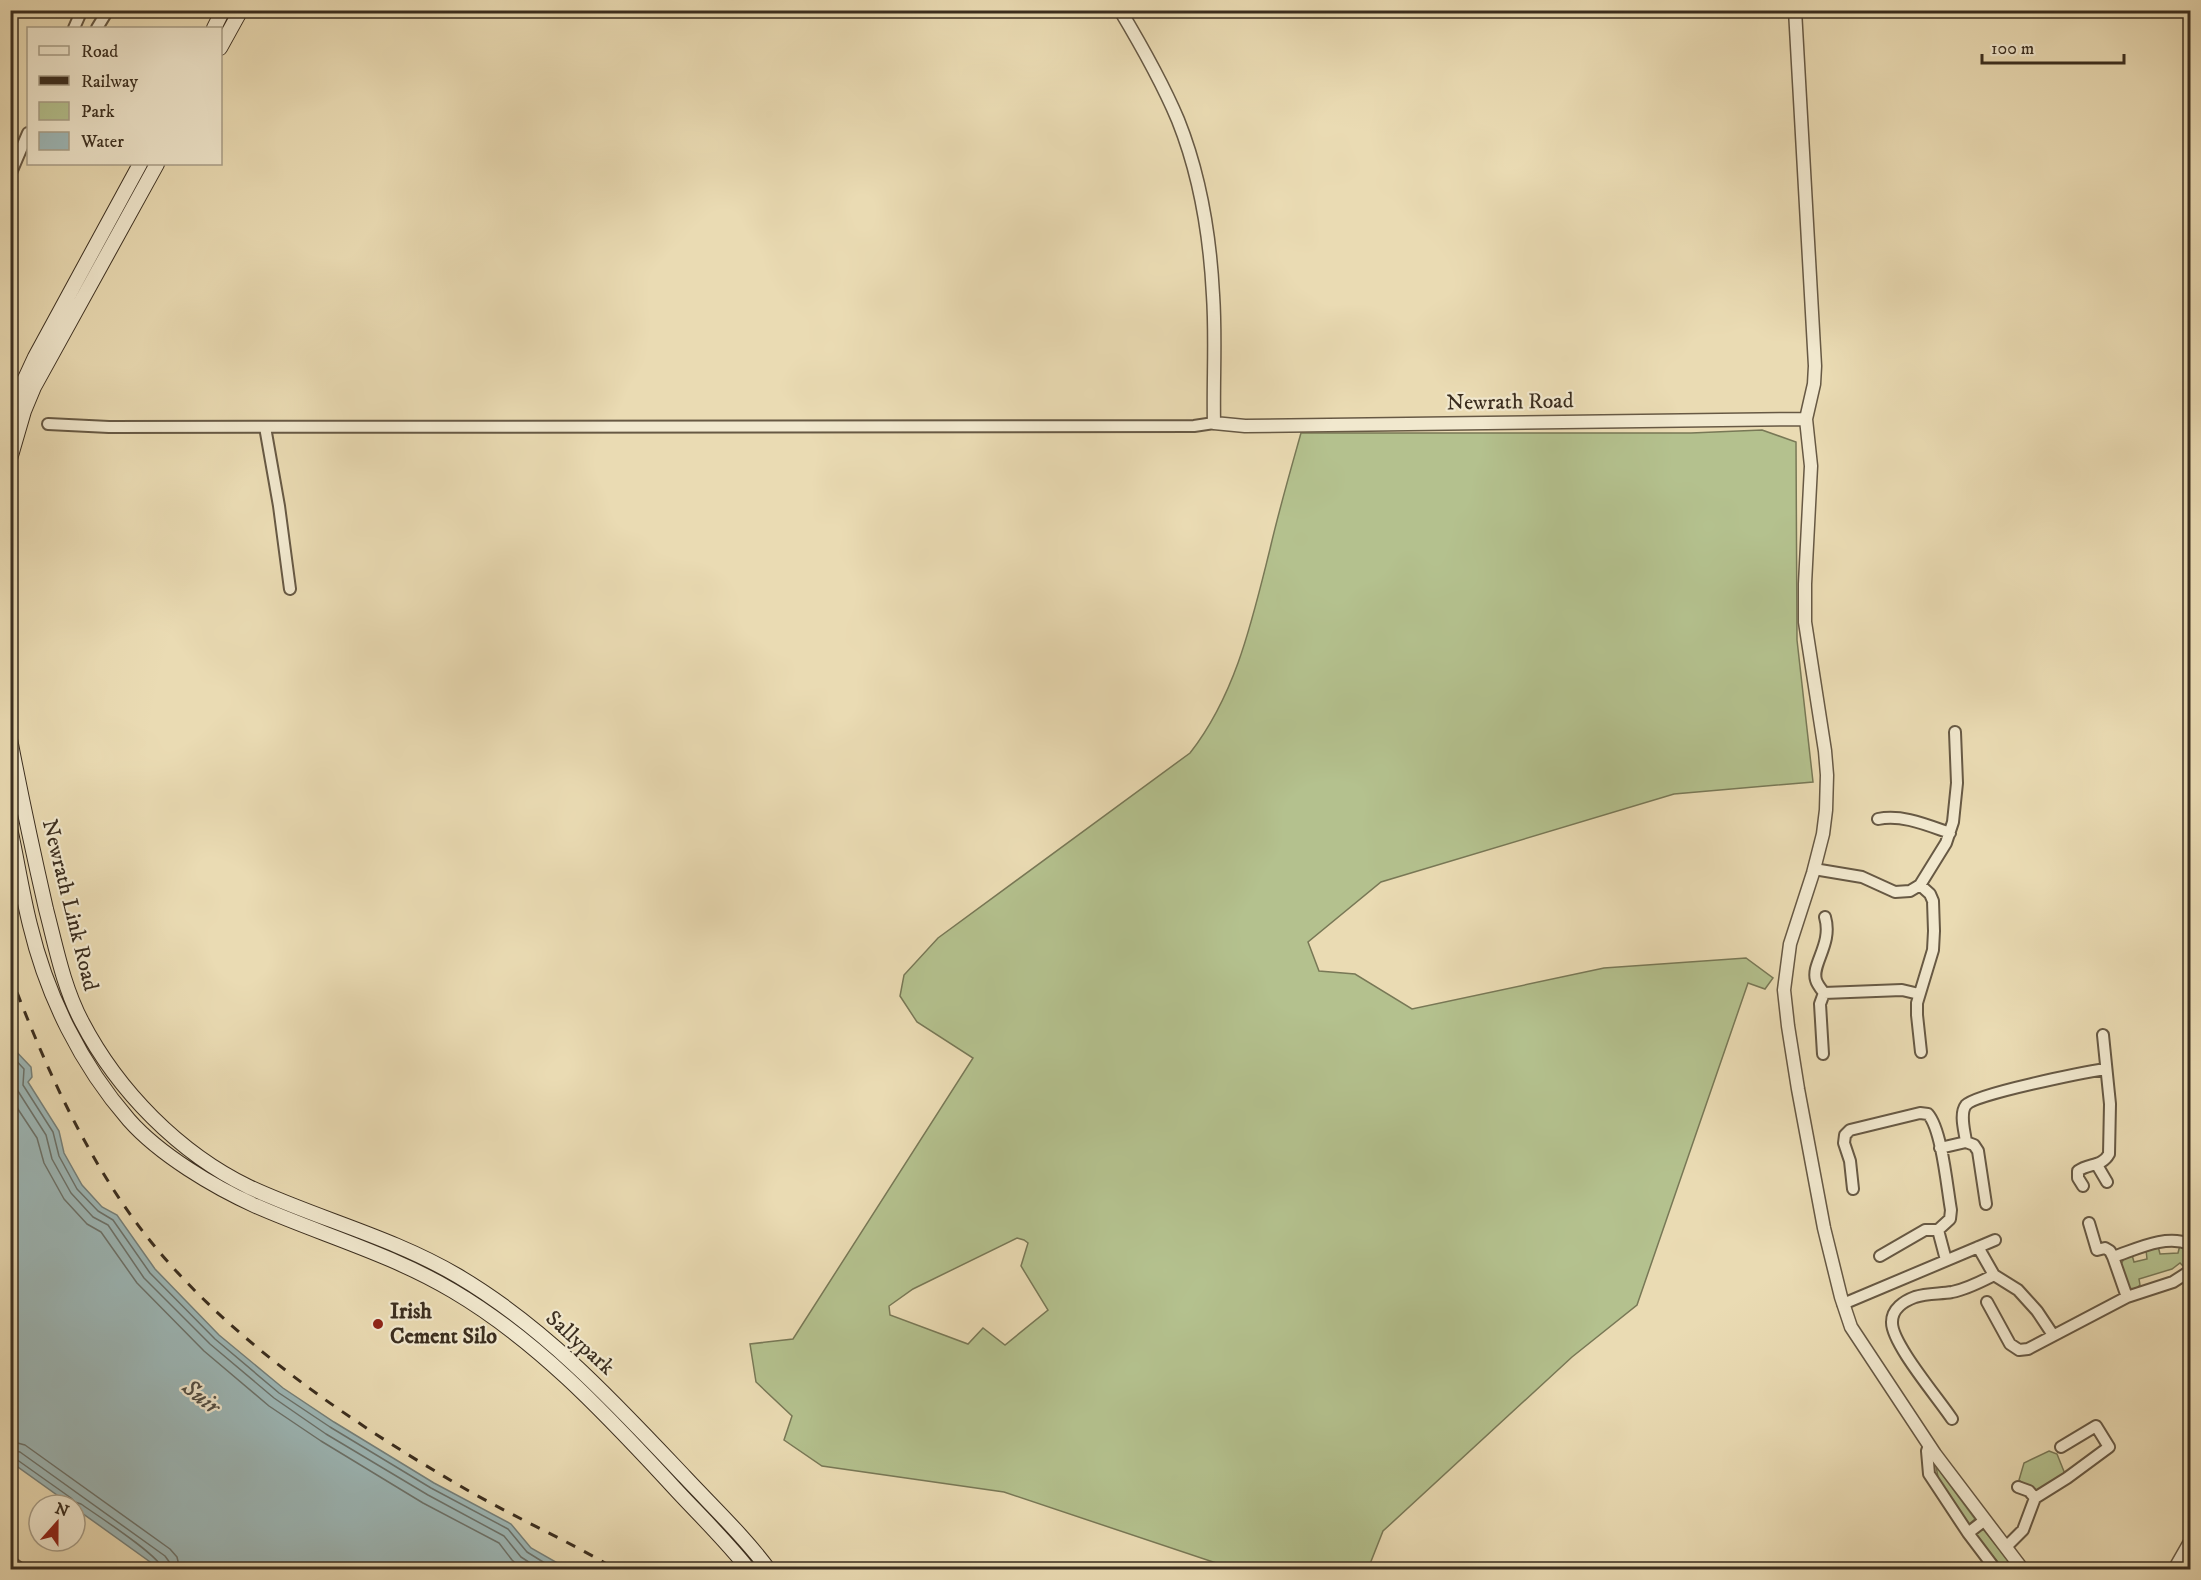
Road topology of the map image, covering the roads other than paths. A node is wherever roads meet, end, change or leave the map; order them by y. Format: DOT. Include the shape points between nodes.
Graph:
graph roads {
  1 [pos="82,10"];
  2 [pos="108,10"];
  3 [pos="224,10"];
  4 [pos="241,10"];
  5 [pos="1120,10"];
  6 [pos="1796,10"];
  7 [pos="74,27"];
  8 [pos="98,27"];
  9 [pos="215,27"];
  10 [pos="222,44"];
  11 [pos="27,135"];
  12 [pos="139,165"];
  13 [pos="156,165"];
  14 [pos="10,175"];
  15 [pos="10,411"];
  16 [pos="1806,419"];
  17 [pos="1214,423"];
  18 [pos="48,424"];
  19 [pos="265,427"];
  20 [pos="10,459"];
  21 [pos="290,589"];
  22 [pos="1955,732"];
  23 [pos="10,739"];
  24 [pos="1878,819"];
  25 [pos="10,828"];
  26 [pos="1950,834"];
  27 [pos="1814,869"];
  28 [pos="1920,885"];
  29 [pos="1825,917"];
  30 [pos="1824,993"];
  31 [pos="1919,994"];
  32 [pos="2103,1035"];
  33 [pos="1922,1052"];
  34 [pos="1822,1054"];
  35 [pos="2106,1069"];
  36 [pos="1966,1142"];
  37 [pos="1940,1148"];
  38 [pos="2097,1165"];
  39 [pos="2107,1182"];
  40 [pos="2083,1186"];
  41 [pos="1853,1189"];
  42 [pos="1986,1204"];
  43 [pos="316,1214"];
  44 [pos="2089,1223"];
  45 [pos="308,1226"];
  46 [pos="1938,1230"];
  47 [pos="1995,1239"];
  48 [pos="2190,1244"];
  49 [pos="1978,1247"];
  50 [pos="1880,1256"];
  51 [pos="2113,1257"];
  52 [pos="1946,1260"];
  53 [pos="2190,1271"];
  54 [pos="1994,1275"];
  55 [pos="2127,1297"];
  56 [pos="1987,1302"];
  57 [pos="1843,1304"];
  58 [pos="2053,1335"];
  59 [pos="1952,1419"];
  60 [pos="1929,1445"];
  61 [pos="2061,1447"];
  62 [pos="2018,1487"];
  63 [pos="2035,1498"];
  64 [pos="1985,1520"];
  65 [pos="1968,1533"];
  66 [pos="2190,1542"];
  67 [pos="2006,1547"];
  68 [pos="10,1562"];
  69 [pos="21,1569"];
  70 [pos="749,1569"];
  71 [pos="769,1569"];
  72 [pos="1996,1569"];
  73 [pos="2023,1569"];
  74 [pos="2174,1569"];
  1 -- 7 [label="street"];
  2 -- 8 [label="street"];
  3 -- 9 [label="main road"];
  4 -- 10 [label="main road"];
  5 -- 17 [label="street" via="1177,119 1199,192 1208,235 1213,294"];
  6 -- 16 [label="street" via="1815,366"];
  11 -- 14 [label="street"];
  12 -- 15 [label="main road" via="35,357"];
  13 -- 20 [label="main road" via="34,387"];
  16 -- 17 [label="street, Newrath Road" via="1245,426"];
  16 -- 27 [label="street" via="1811,466 1806,622 1827,775 1823,834"];
  17 -- 19 [label="street"];
  18 -- 19 [label="street"];
  19 -- 21 [label="street"];
  22 -- 26 [label="street" via="1956,808"];
  23 -- 43 [label="main road, Newrath Link Road" via="62,977 82,1022 117,1076 161,1125 204,1160 247,1186"];
  24 -- 26 [label="street" via="1905,819"];
  25 -- 45 [label="main road, Newrath Link Road" via="30,927 54,1000 84,1059 130,1121 179,1162 233,1195"];
  26 -- 28 [label="street"];
  27 -- 28 [label="street" via="1862,877 1895,892 1910,891"];
  27 -- 57 [label="street" via="1790,944 1785,990 1818,1196"];
  28 -- 31 [label="street" via="1933,901 1934,931 1933,950"];
  29 -- 30 [label="street" via="1827,940 1815,972"];
  30 -- 31 [label="street" via="1902,990"];
  30 -- 34 [label="street"];
  31 -- 33 [label="street" via="1917,1015"];
  32 -- 35 [label="street"];
  35 -- 36 [label="street" via="1972,1101 1963,1113"];
  35 -- 38 [label="street" via="2110,1144 2106,1160"];
  36 -- 37 [label="street"];
  36 -- 42 [label="street" via="1978,1151"];
  37 -- 41 [label="street" via="1933,1119 1928,1114 1850,1130 1844,1143"];
  37 -- 46 [label="street" via="1951,1210 1950,1219"];
  38 -- 39 [label="street"];
  38 -- 40 [label="street" via="2084,1166 2078,1172"];
  43 -- 71 [label="main road, Sallypark" via="429,1260 484,1292 527,1324 602,1390"];
  44 -- 51 [label="street" via="2097,1250 2105,1248"];
  45 -- 70 [label="main road, Sallypark" via="420,1273 516,1334 576,1385"];
  46 -- 50 [label="street" via="1925,1230"];
  46 -- 52 [label="street"];
  47 -- 49 [label="street"];
  48 -- 51 [label="street" via="2181,1240 2159,1241"];
  49 -- 52 [label="street"];
  49 -- 54 [label="street"];
  51 -- 55 [label="street"];
  52 -- 57 [label="street"];
  53 -- 55 [label="street" via="2174,1282"];
  54 -- 58 [label="street" via="2018,1290"];
  54 -- 59 [label="street" via="1970,1287 1918,1296 1902,1303 1891,1319 1892,1329 1913,1367"];
  55 -- 58 [label="street"];
  56 -- 58 [label="street" via="2010,1344 2019,1350"];
  57 -- 60 [label="street" via="1860,1341"];
  60 -- 64 [label="street"];
  60 -- 65 [label="street" via="1929,1474"];
  61 -- 63 [label="street" via="2096,1426 2109,1447"];
  62 -- 63 [label="street"];
  63 -- 67 [label="street" via="2023,1530"];
  64 -- 65 [label="street"];
  64 -- 67 [label="street"];
  65 -- 72 [label="street"];
  66 -- 74 [label="street"];
  67 -- 73 [label="street"];
  68 -- 69 [label="street"];
}
